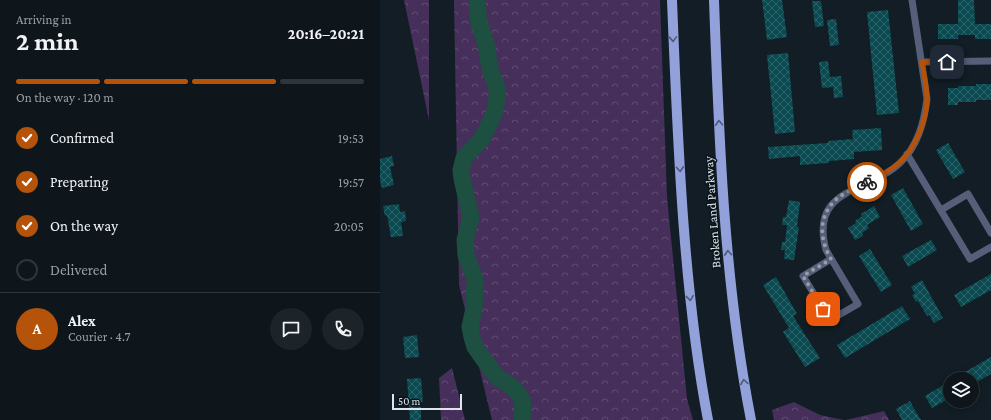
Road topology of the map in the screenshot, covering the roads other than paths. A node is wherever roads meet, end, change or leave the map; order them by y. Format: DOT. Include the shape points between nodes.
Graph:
graph roads {
  1 [pos="672,0"];
  2 [pos="714,0"];
  3 [pos="912,0"];
  4 [pos="922,62"];
  5 [pos="991,62"];
  6 [pos="907,154"];
  7 [pos="941,210"];
  8 [pos="991,232"];
  9 [pos="991,247"];
  10 [pos="831,259"];
  11 [pos="708,420"];
  12 [pos="751,420"];
  1 -- 11 [label="main road, one-way" via="687,268 694,334"];
  12 -- 2 [label="main road, Broken Land Parkway, one-way" via="729,274"];
  3 -- 4 [label="street"];
  4 -- 5 [label="street"];
  4 -- 6 [label="street" via="926,110 920,133"];
  6 -- 7 [label="street"];
  6 -- 10 [label="street" via="891,169 833,202 826,212 822,230 826,250"];
  7 -- 8 [label="street" via="968,194"];
  7 -- 9 [label="street" via="970,259"];
  10 -- 10 [label="street" via="858,304 830,320 803,276"];
}
